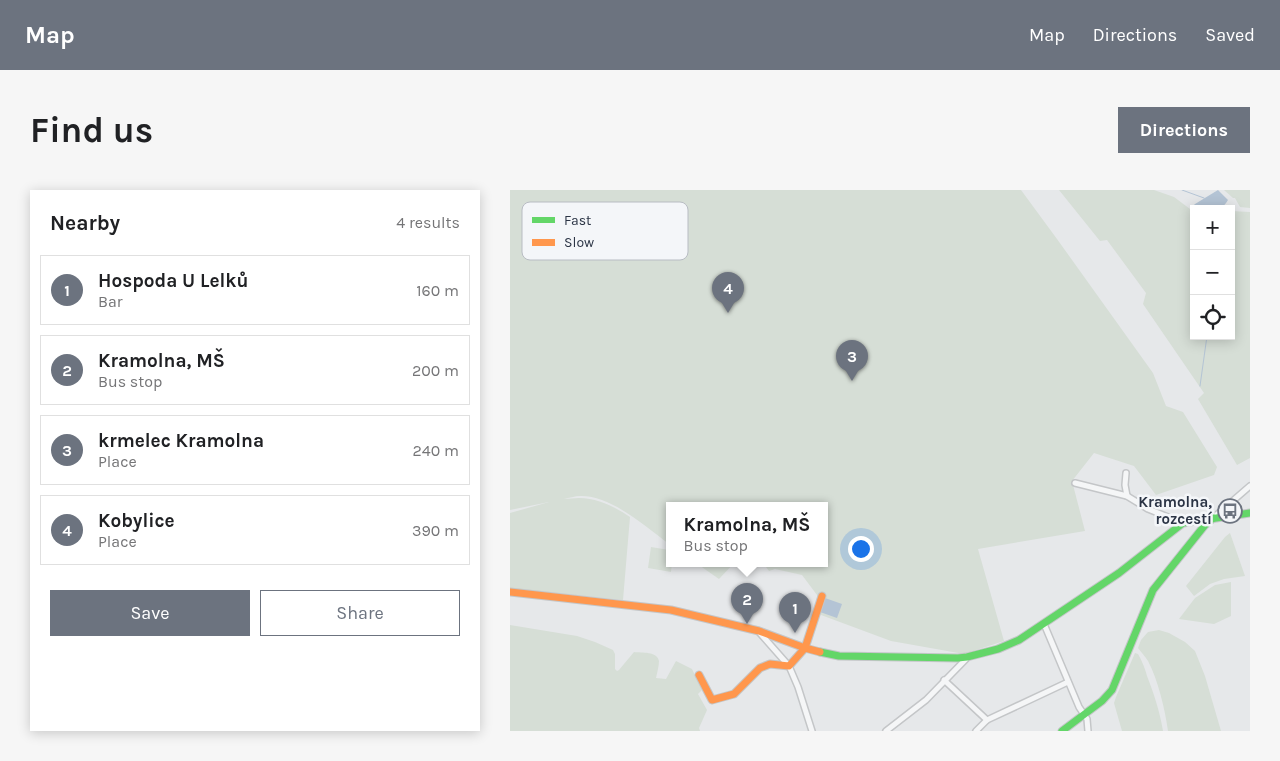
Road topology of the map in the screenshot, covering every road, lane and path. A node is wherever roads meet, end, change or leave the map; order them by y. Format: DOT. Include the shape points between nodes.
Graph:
graph roads {
  1 [pos="1126,473"];
  2 [pos="1075,483"];
  3 [pos="1250,486"];
  4 [pos="1127,496"];
  5 [pos="1250,513"];
  6 [pos="1213,518"];
  7 [pos="1183,523"];
  8 [pos="510,592"];
  9 [pos="822,596"];
  10 [pos="1044,624"];
  11 [pos="759,631"];
  12 [pos="805,648"];
  13 [pos="967,657"];
  14 [pos="789,666"];
  15 [pos="699,675"];
  16 [pos="944,680"];
  17 [pos="1068,682"];
  18 [pos="1084,715"];
  19 [pos="987,720"];
  20 [pos="812,731"];
  21 [pos="886,731"];
  22 [pos="976,731"];
  23 [pos="1062,731"];
  24 [pos="1088,731"];
  1 -- 4 [label="street"];
  2 -- 4 [label="street"];
  3 -- 6 [label="street"];
  4 -- 7 [label="street" via="1148,509"];
  5 -- 6 [label="street"];
  6 -- 7 [label="street"];
  6 -- 18 [label="street" via="1153,590 1112,690"];
  7 -- 10 [label="street" via="1119,573"];
  8 -- 11 [label="street" via="671,610"];
  9 -- 12 [label="street"];
  10 -- 13 [label="street" via="1019,640"];
  10 -- 17 [label="street"];
  11 -- 12 [label="street"];
  11 -- 14 [label="street"];
  12 -- 13 [label="street" via="839,656"];
  12 -- 14 [label="street"];
  13 -- 16 [label="street"];
  14 -- 15 [label="street" via="770,664 760,668 734,694 712,700"];
  14 -- 20 [label="street"];
  16 -- 19 [label="street"];
  16 -- 21 [label="street" via="926,700"];
  17 -- 18 [label="street"];
  17 -- 19 [label="street"];
  18 -- 23 [label="street"];
  18 -- 24 [label="street"];
  19 -- 22 [label="street"];
}
